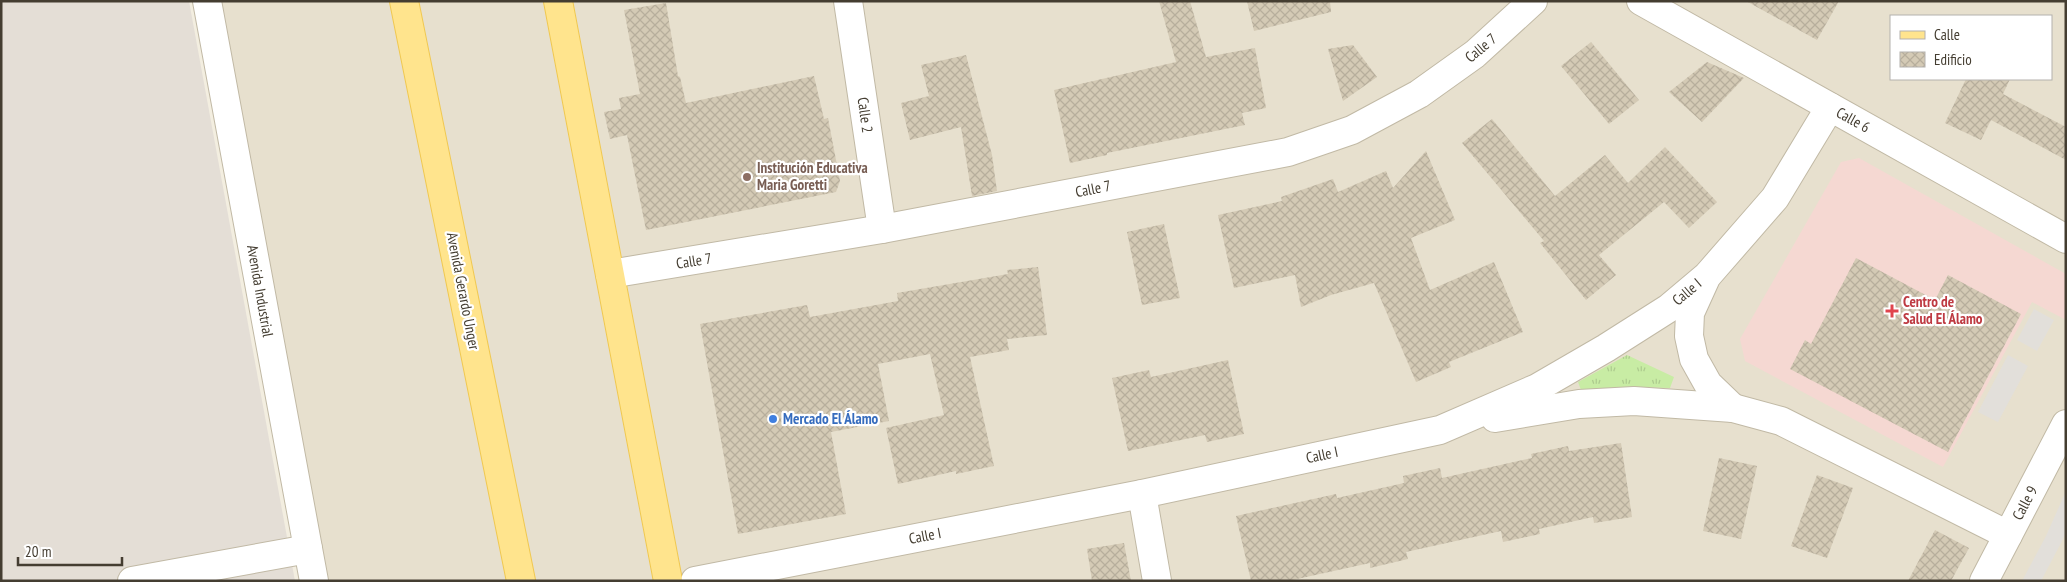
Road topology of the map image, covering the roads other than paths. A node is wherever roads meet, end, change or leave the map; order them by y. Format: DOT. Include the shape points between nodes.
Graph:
graph roads {
  1 [pos="207,1"];
  2 [pos="404,1"];
  3 [pos="558,1"];
  4 [pos="848,1"];
  5 [pos="1532,1"];
  6 [pos="1641,1"];
  7 [pos="1830,107"];
  8 [pos="882,230"];
  9 [pos="2066,239"];
  10 [pos="610,274"];
  11 [pos="1707,276"];
  12 [pos="1733,408"];
  13 [pos="2066,424"];
  14 [pos="1440,430"];
  15 [pos="1142,494"];
  16 [pos="2008,535"];
  17 [pos="308,548"];
  18 [pos="132,581"];
  19 [pos="314,581"];
  20 [pos="521,581"];
  21 [pos="668,581"];
  22 [pos="695,581"];
  23 [pos="1157,581"];
  24 [pos="1984,581"];
  1 -- 17 [label="street, Avenida Industrial"];
  2 -- 20 [label="main road, Avenida Gerardo Unger"];
  3 -- 10 [label="main road"];
  4 -- 8 [label="street, Calle 2"];
  5 -- 8 [label="street, Calle 7" via="1467,60 1419,94 1352,130 1288,152"];
  6 -- 7 [label="street, Calle 6"];
  7 -- 9 [label="street, Calle 6"];
  7 -- 11 [label="street, Calle I" via="1775,198"];
  8 -- 10 [label="street, Calle 7"];
  10 -- 21 [label="main road"];
  11 -- 12 [label="street" via="1690,313 1689,336 1694,359 1708,384"];
  11 -- 14 [label="street, Calle I" via="1669,308 1537,388"];
  12 -- 14 [label="street" via="1634,401 1579,404"];
  12 -- 16 [label="street" via="1781,421"];
  13 -- 16 [label="street, Calle 9"];
  14 -- 15 [label="street, Calle I"];
  15 -- 22 [label="street, Calle I"];
  15 -- 23 [label="street"];
  16 -- 24 [label="street, Calle 9"];
  17 -- 18 [label="street"];
  17 -- 19 [label="street, Avenida Industrial"];
}
